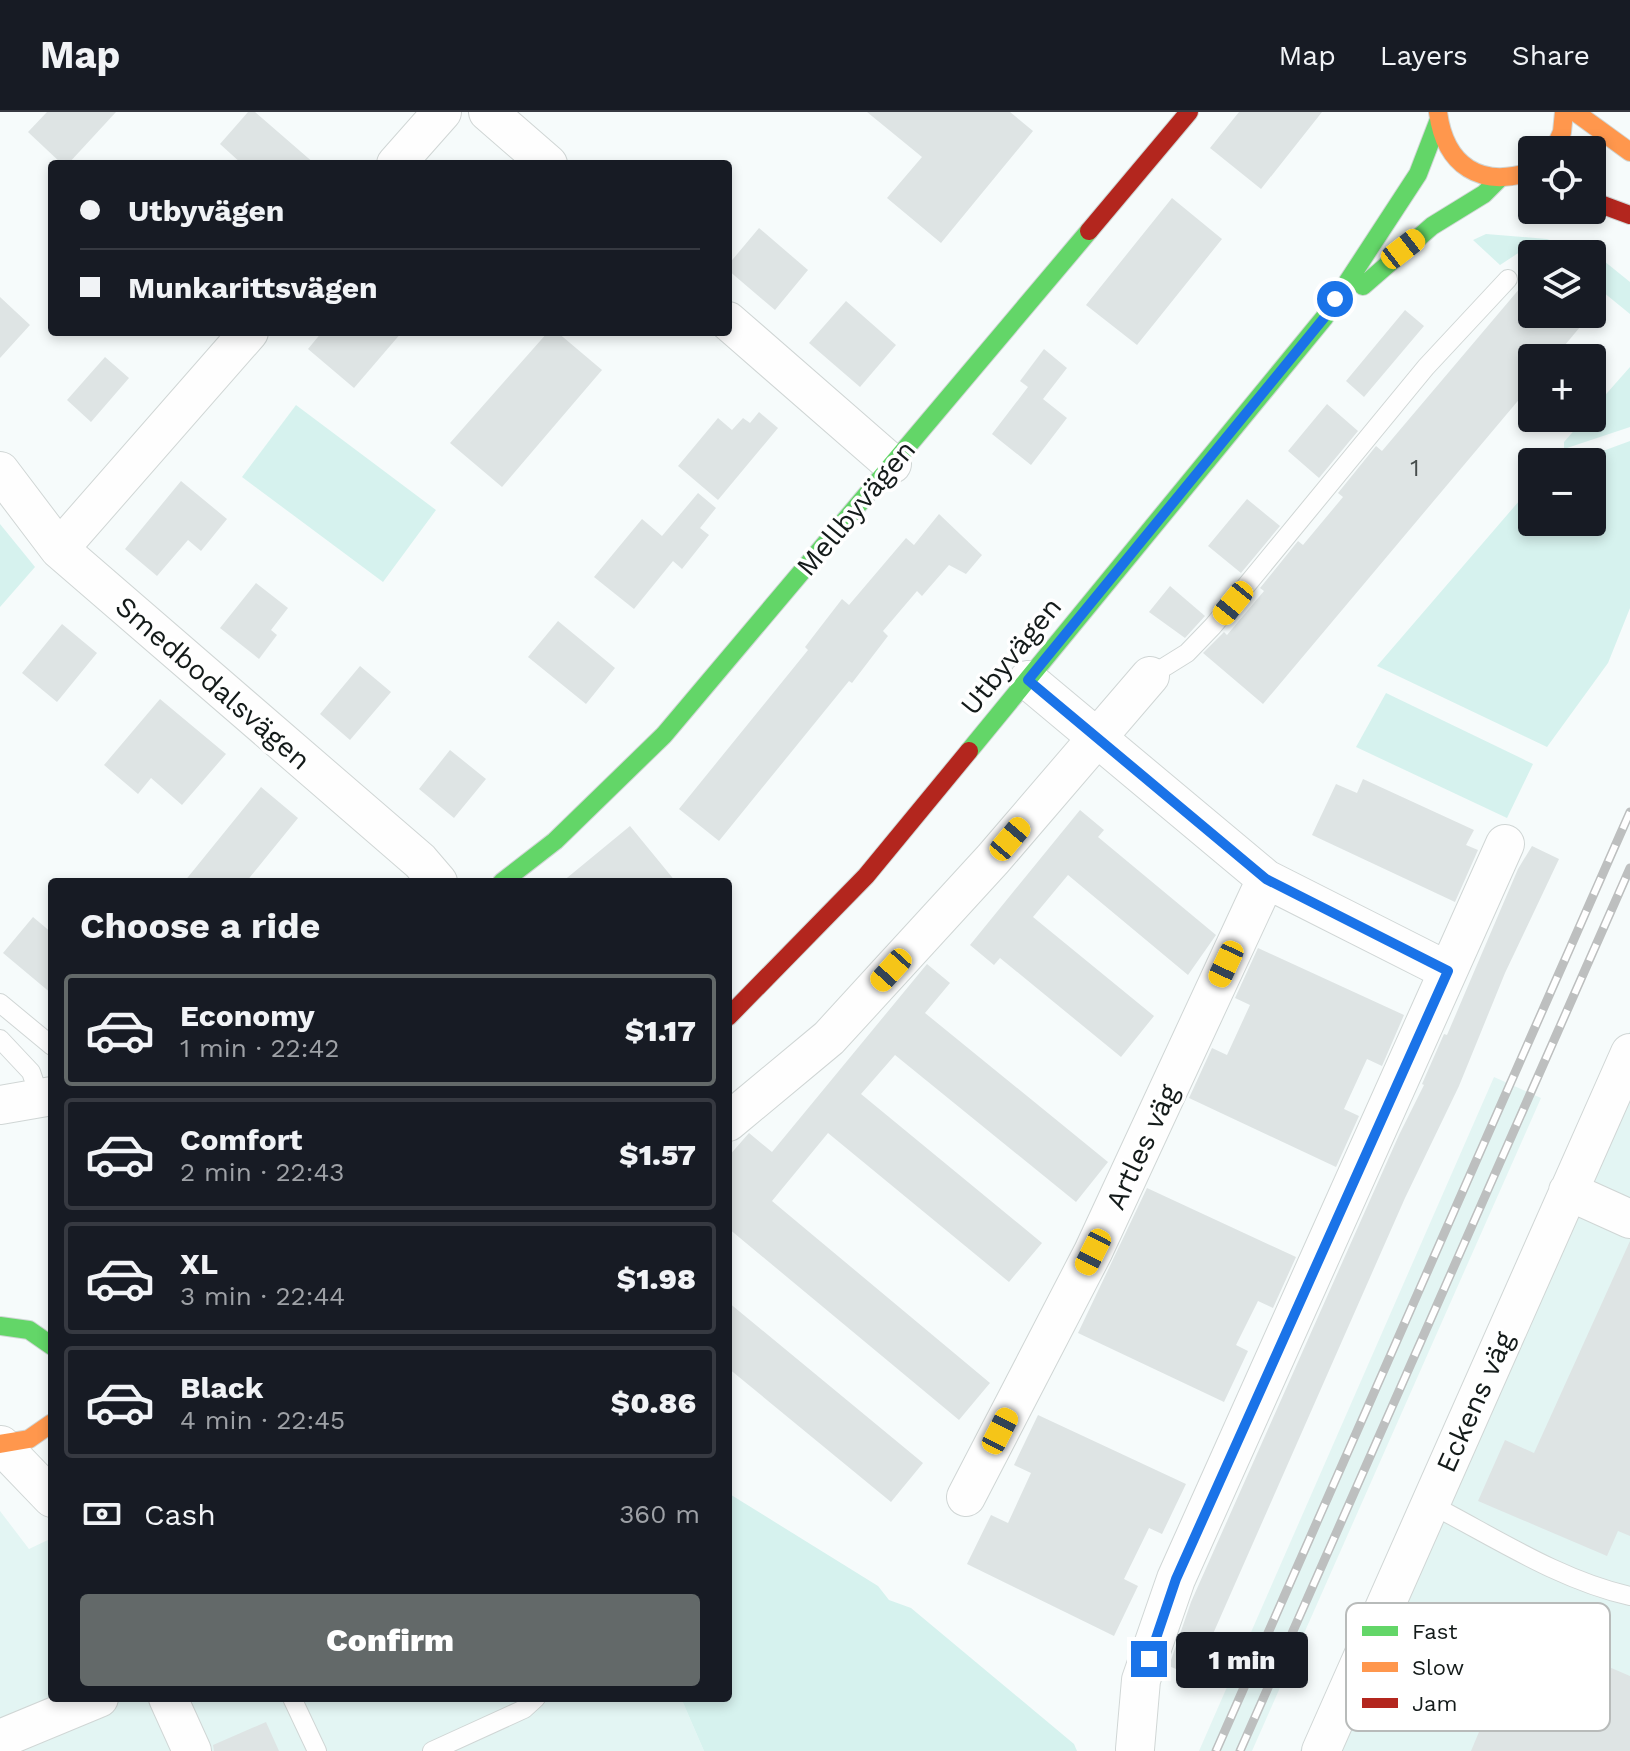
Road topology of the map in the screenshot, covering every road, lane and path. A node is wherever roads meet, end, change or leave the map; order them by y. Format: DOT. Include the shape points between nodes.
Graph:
graph roads {
  1 [pos="442,112"];
  2 [pos="488,112"];
  3 [pos="1189,112"];
  4 [pos="1564,112"];
  5 [pos="1575,112"];
  6 [pos="1438,117"];
  7 [pos="1560,136"];
  8 [pos="1630,152"];
  9 [pos="400,160"];
  10 [pos="543,160"];
  11 [pos="1518,178"];
  12 [pos="1518,178"];
  13 [pos="1606,206"];
  14 [pos="1630,215"];
  15 [pos="1508,279"];
  16 [pos="1324,318"];
  17 [pos="732,324"];
  18 [pos="245,336"];
  19 [pos="892,464"];
  20 [pos="0,471"];
  21 [pos="59,549"];
  22 [pos="1150,676"];
  23 [pos="1028,680"];
  24 [pos="1097,737"];
  25 [pos="1505,844"];
  26 [pos="435,878"];
  27 [pos="507,878"];
  28 [pos="1266,879"];
  29 [pos="1448,971"];
  30 [pos="0,1003"];
  31 [pos="732,1013"];
  32 [pos="0,1039"];
  33 [pos="48,1043"];
  34 [pos="1630,1053"];
  35 [pos="46,1097"];
  36 [pos="0,1105"];
  37 [pos="732,1119"];
  38 [pos="1568,1191"];
  39 [pos="1630,1219"];
  40 [pos="21,1324"];
  41 [pos="48,1343"];
  42 [pos="48,1427"];
  43 [pos="0,1444"];
  44 [pos="48,1494"];
  45 [pos="966,1497"];
  46 [pos="1430,1504"];
  47 [pos="1630,1596"];
  48 [pos="1386,1603"];
  49 [pos="1346,1694"];
  50 [pos="89,1702"];
  51 [pos="170,1702"];
  52 [pos="294,1702"];
  53 [pos="532,1702"];
  54 [pos="0,1739"];
  55 [pos="1135,1749"];
  56 [pos="192,1751"];
  57 [pos="317,1751"];
  58 [pos="432,1751"];
  59 [pos="1321,1751"];
  1 -- 9 [label="street"];
  2 -- 10 [label="street"];
  3 -- 19 [label="main road, Mellbyvägen"];
  4 -- 7 [label="main road"];
  5 -- 8 [label="main road"];
  6 -- 11 [label="main road" via="1442,139 1457,162 1481,176"];
  6 -- 16 [label="main road, Utbyvägen" via="1418,174"];
  12 -- 16 [label="main road, Utbyvägen" via="1432,226"];
  13 -- 14 [label="main road"];
  15 -- 22 [label="lane" via="1426,367 1213,626 1187,653"];
  16 -- 23 [label="main road, Utbyvägen"];
  17 -- 19 [label="street"];
  18 -- 21 [label="street"];
  19 -- 27 [label="main road, Mellbyvägen" via="664,735 555,841"];
  20 -- 21 [label="street, Smedbodalsvägen"];
  21 -- 26 [label="street, Smedbodalsvägen"];
  22 -- 24 [label="street"];
  23 -- 24 [label="street"];
  23 -- 31 [label="main road, Utbyvägen" via="866,876"];
  24 -- 28 [label="street"];
  24 -- 37 [label="street" via="829,1038"];
  25 -- 29 [label="street"];
  28 -- 29 [label="street"];
  28 -- 45 [label="street, Artles väg" via="1093,1252"];
  29 -- 55 [label="street" via="1176,1579 1141,1680"];
  30 -- 33 [label="lane"];
  32 -- 35 [label="lane"];
  34 -- 38 [label="street, Eckens väg"];
  35 -- 36 [label="street"];
  38 -- 39 [label="street"];
  38 -- 46 [label="street, Eckens väg"];
  40 -- 41 [label="main road"];
  42 -- 43 [label="main road" via="23,1443"];
  43 -- 44 [label="street"];
  46 -- 47 [label="lane" via="1569,1576"];
  46 -- 48 [label="street, Eckens väg"];
  49 -- 59 [label="street, Eckens väg"];
  50 -- 54 [label="street"];
  51 -- 56 [label="street"];
  52 -- 57 [label="lane"];
  53 -- 58 [label="lane"];
}
